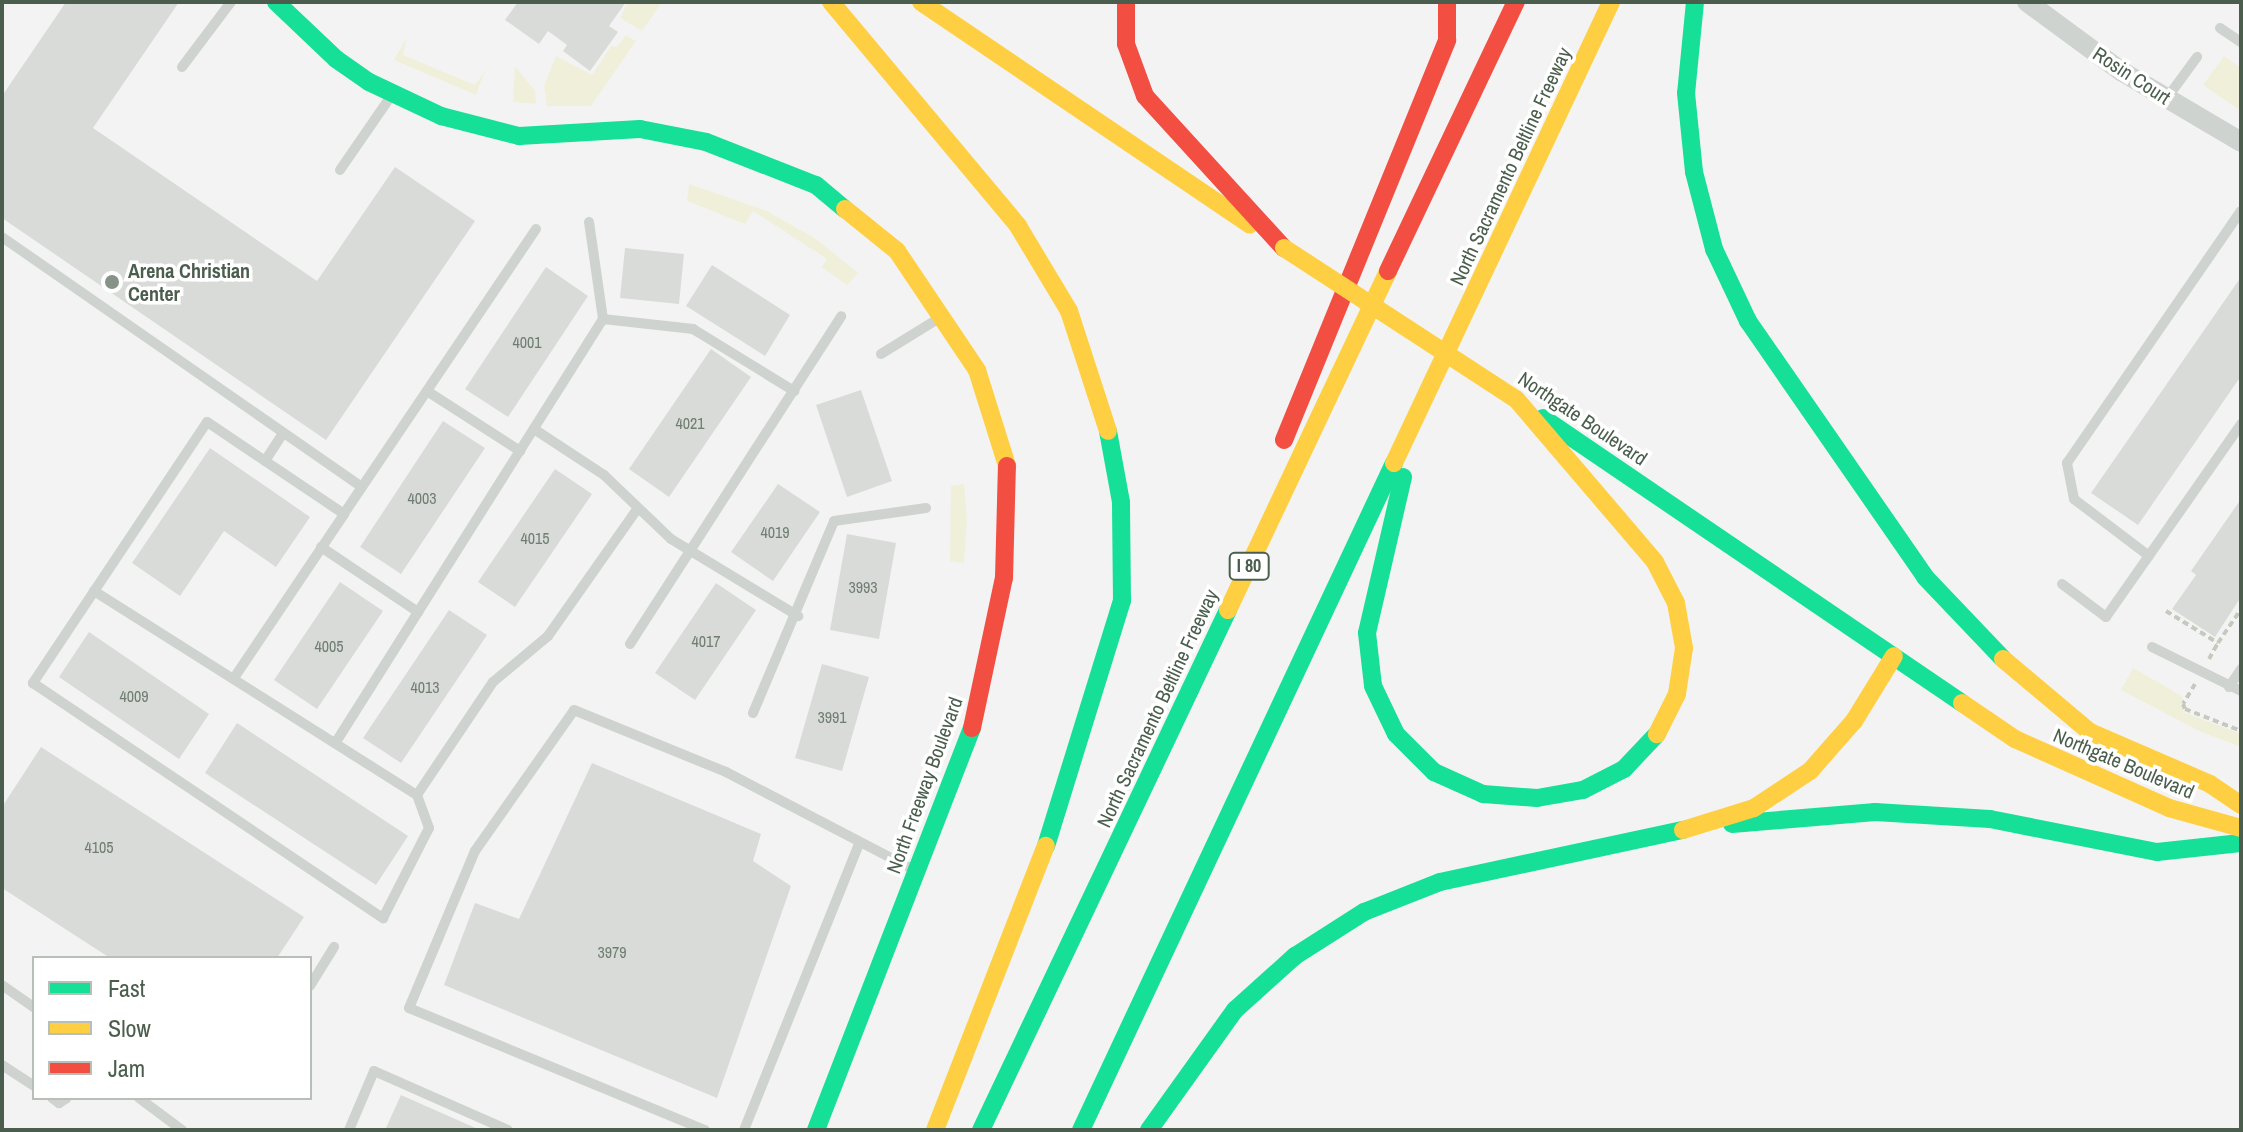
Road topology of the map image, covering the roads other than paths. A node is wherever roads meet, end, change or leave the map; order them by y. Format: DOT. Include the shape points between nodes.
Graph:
graph roads {
  1 [pos="231,2"];
  2 [pos="831,2"];
  3 [pos="922,2"];
  4 [pos="1126,2"];
  5 [pos="1447,2"];
  6 [pos="1516,2"];
  7 [pos="1611,2"];
  8 [pos="1695,2"];
  9 [pos="2027,2"];
  10 [pos="278,3"];
  11 [pos="2220,28"];
  12 [pos="2241,42"];
  13 [pos="2197,57"];
  14 [pos="182,67"];
  15 [pos="392,95"];
  16 [pos="2167,98"];
  17 [pos="2241,142"];
  18 [pos="340,170"];
  19 [pos="2239,217"];
  20 [pos="589,222"];
  21 [pos="536,229"];
  22 [pos="2,237"];
  23 [pos="1284,248"];
  24 [pos="841,316"];
  25 [pos="943,316"];
  26 [pos="603,319"];
  27 [pos="881,354"];
  28 [pos="427,391"];
  29 [pos="794,391"];
  30 [pos="1516,399"];
  31 [pos="1416,416"];
  32 [pos="2241,424"];
  33 [pos="534,429"];
  34 [pos="283,433"];
  35 [pos="520,451"];
  36 [pos="265,461"];
  37 [pos="362,487"];
  38 [pos="638,508"];
  39 [pos="926,508"];
  40 [pos="344,514"];
  41 [pos="321,547"];
  42 [pos="692,552"];
  43 [pos="2149,556"];
  44 [pos="2062,584"];
  45 [pos="94,591"];
  46 [pos="418,612"];
  47 [pos="798,616"];
  48 [pos="630,644"];
  49 [pos="2152,647"];
  50 [pos="1894,656"];
  51 [pos="2241,669"];
  52 [pos="234,678"];
  53 [pos="2229,687"];
  54 [pos="2241,691"];
  55 [pos="753,713"];
  56 [pos="336,742"];
  57 [pos="417,795"];
  58 [pos="2241,805"];
  59 [pos="1130,817"];
  60 [pos="1690,828"];
  61 [pos="2241,828"];
  62 [pos="860,842"];
  63 [pos="2241,843"];
  64 [pos="916,871"];
  65 [pos="334,947"];
  66 [pos="312,983"];
  67 [pos="2,985"];
  68 [pos="32,1006"];
  69 [pos="2,1065"];
  70 [pos="32,1085"];
  71 [pos="142,1100"];
  72 [pos="182,1130"];
  73 [pos="349,1130"];
  74 [pos="508,1130"];
  75 [pos="705,1130"];
  76 [pos="744,1130"];
  77 [pos="816,1130"];
  78 [pos="935,1130"];
  79 [pos="981,1130"];
  80 [pos="1081,1130"];
  81 [pos="1149,1130"];
  1 -- 14 [label="lane"];
  2 -- 78 [label="main road" via="1018,226 1069,311 1103,405 1121,502 1122,601 1030,896"];
  3 -- 23 [label="main road, Northgate Boulevard"];
  4 -- 23 [label="main road" via="1126,44 1145,96"];
  5 -- 59 [label="main road" via="1447,40"];
  6 -- 59 [label="main road, North Sacramento Beltline Freeway / I 80"];
  7 -- 31 [label="main road, North Sacramento Beltline Freeway"];
  8 -- 58 [label="main road" via="1686,93 1694,172 1714,249 1748,321 1925,577 2003,659 2090,732 2210,784"];
  9 -- 16 [label="street, Rosin Court"];
  10 -- 15 [label="main road, North Freeway Boulevard" via="336,59"];
  11 -- 12 [label="lane"];
  13 -- 16 [label="lane"];
  15 -- 18 [label="lane"];
  15 -- 25 [label="main road, North Freeway Boulevard" via="441,116 519,136 640,129 706,142 770,165 816,185 897,251"];
  16 -- 17 [label="street, Rosin Court"];
  19 -- 43 [label="lane" via="2067,463 2074,499"];
  20 -- 26 [label="lane"];
  21 -- 28 [label="lane"];
  22 -- 34 [label="lane"];
  23 -- 30 [label="main road, Northgate Boulevard, bridge"];
  24 -- 29 [label="lane"];
  25 -- 27 [label="lane"];
  25 -- 64 [label="main road, North Freeway Boulevard" via="977,370 1007,463 1008,518 1004,578 972,728"];
  26 -- 29 [label="lane" via="693,329"];
  26 -- 33 [label="lane"];
  28 -- 35 [label="lane"];
  28 -- 37 [label="lane"];
  29 -- 42 [label="lane"];
  30 -- 31 [label="main road" via="1655,562 1676,603 1684,648 1677,694 1656,736 1624,769 1567,793 1537,798 1483,794 1434,772 1396,734 1373,686 1367,633"];
  30 -- 50 [label="main road, Northgate Boulevard"];
  31 -- 80 [label="main road, North Sacramento Beltline Freeway"];
  32 -- 43 [label="lane"];
  33 -- 35 [label="lane"];
  33 -- 38 [label="lane" via="604,475"];
  34 -- 36 [label="lane"];
  34 -- 37 [label="lane"];
  35 -- 46 [label="lane"];
  36 -- 40 [label="lane"];
  36 -- 45 [label="lane" via="207,422"];
  37 -- 40 [label="lane"];
  38 -- 42 [label="lane"];
  38 -- 57 [label="lane" via="548,636 493,682"];
  39 -- 47 [label="lane" via="834,521"];
  40 -- 41 [label="lane"];
  41 -- 46 [label="lane"];
  41 -- 52 [label="lane"];
  42 -- 47 [label="lane"];
  42 -- 48 [label="lane"];
  43 -- 44 [label="lane" via="2106,617"];
  45 -- 52 [label="lane"];
  45 -- 57 [label="lane" via="33,683 383,918 429,828"];
  46 -- 56 [label="lane"];
  47 -- 55 [label="lane"];
  49 -- 53 [label="lane"];
  50 -- 60 [label="main road" via="1854,721 1810,771 1754,808"];
  50 -- 61 [label="main road, Northgate Boulevard" via="2015,739 2169,808"];
  51 -- 53 [label="lane"];
  52 -- 56 [label="lane"];
  53 -- 54 [label="lane"];
  56 -- 57 [label="lane"];
  59 -- 79 [label="main road, North Sacramento Beltline Freeway / I 80"];
  60 -- 63 [label="main road" via="1875,812 1990,819 2157,852"];
  60 -- 81 [label="main road" via="1440,882 1364,912 1295,956 1235,1010"];
  62 -- 64 [label="lane"];
  62 -- 75 [label="lane" via="726,772 574,710 475,851 409,1008"];
  62 -- 76 [label="lane"];
  64 -- 77 [label="main road, North Freeway Boulevard"];
  65 -- 66 [label="lane"];
  67 -- 68 [label="lane"];
  69 -- 70 [label="lane"];
  71 -- 72 [label="lane"];
  73 -- 74 [label="lane" via="374,1071"];
}
